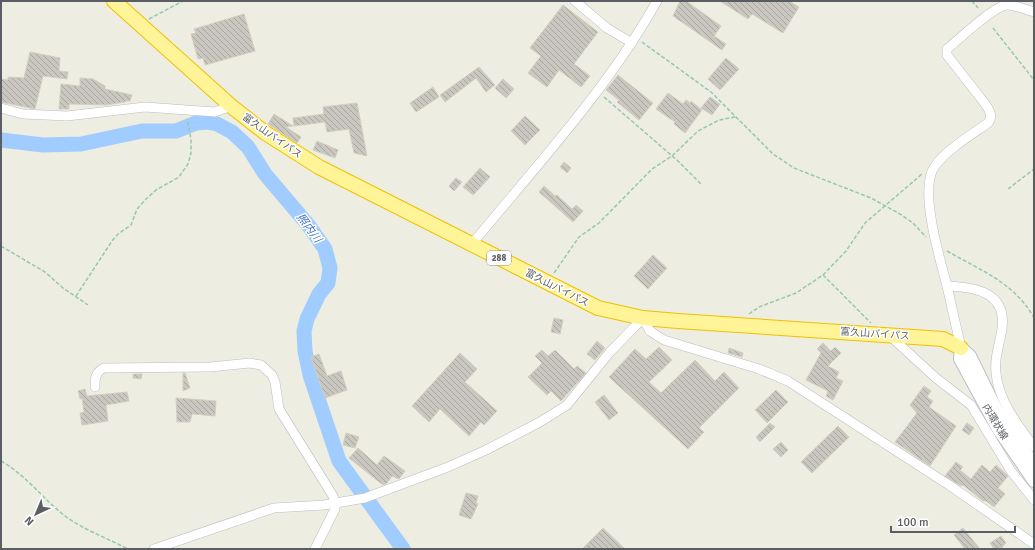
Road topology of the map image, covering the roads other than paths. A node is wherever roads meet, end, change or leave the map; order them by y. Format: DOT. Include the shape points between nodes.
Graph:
graph roads {
  1 [pos="114,1"];
  2 [pos="575,1"];
  3 [pos="657,1"];
  4 [pos="1034,12"];
  5 [pos="633,40"];
  6 [pos="231,106"];
  7 [pos="1,108"];
  8 [pos="472,244"];
  9 [pos="947,286"];
  10 [pos="643,318"];
  11 [pos="887,335"];
  12 [pos="964,354"];
  13 [pos="95,387"];
  14 [pos="1034,447"];
  15 [pos="1034,465"];
  16 [pos="1034,481"];
  17 [pos="1034,500"];
  18 [pos="335,503"];
  19 [pos="1034,544"];
  20 [pos="154,549"];
  21 [pos="315,549"];
  1 -- 6 [label="highway, 富久山バイパス / 288"];
  2 -- 5 [label="street" via="607,28"];
  3 -- 5 [label="street"];
  4 -- 9 [label="street" via="1003,5 982,19 948,49 947,55 986,105 991,118 988,123 940,159 933,168 928,190 936,245"];
  5 -- 8 [label="street" via="597,91"];
  6 -- 7 [label="street" via="215,112 145,107 67,116 23,114"];
  6 -- 8 [label="highway, 富久山バイパス / 288" via="264,132 319,168"];
  8 -- 10 [label="highway, 富久山バイパス / 288" via="598,308"];
  9 -- 12 [label="street"];
  9 -- 14 [label="street" via="976,289 985,292 997,302 1002,324 995,361 997,381 1006,406"];
  10 -- 11 [label="highway, 富久山バイパス / 288"];
  10 -- 18 [label="street" via="606,358 576,396 558,412 448,467 365,498"];
  10 -- 19 [label="street" via="650,331 664,340 759,369 788,381 949,485"];
  11 -- 12 [label="highway, 富久山バイパス / 288" via="943,339"];
  11 -- 17 [label="street" via="971,405 1011,471"];
  12 -- 15 [label="main road, 内環状線" via="996,409"];
  12 -- 16 [label="main road, 内環状線" via="997,427"];
  13 -- 18 [label="street" via="96,376 104,368 247,363 260,366 276,382 279,409"];
  18 -- 20 [label="street" via="274,508"];
  18 -- 21 [label="street"];
}
